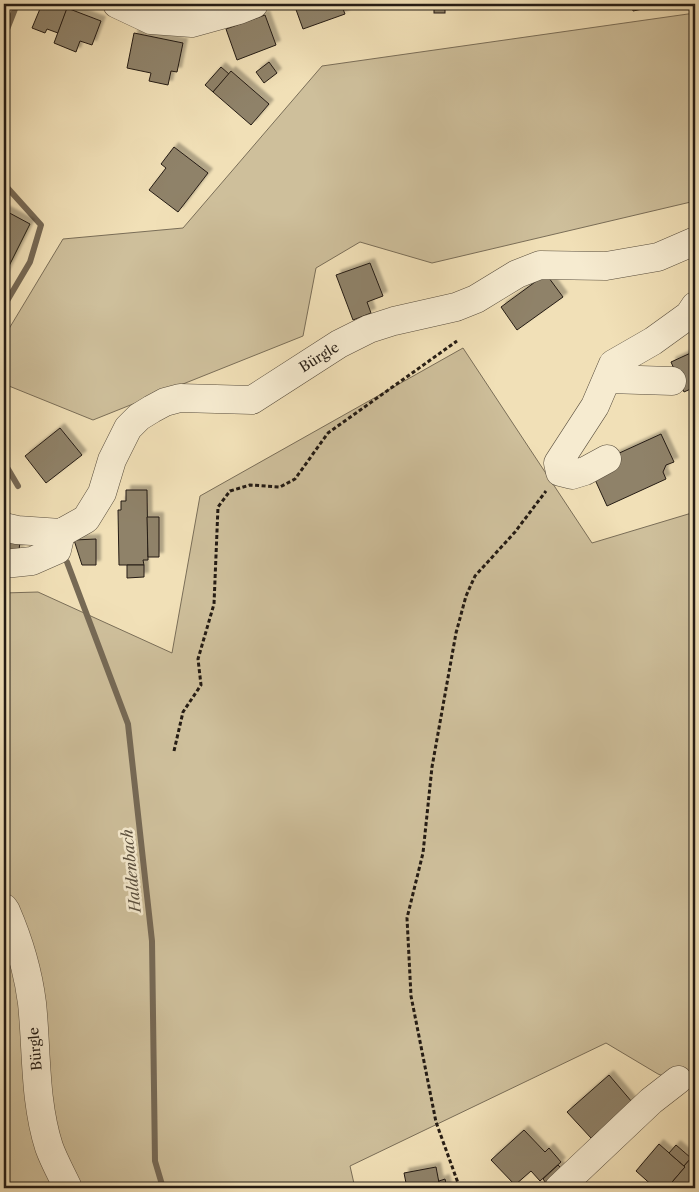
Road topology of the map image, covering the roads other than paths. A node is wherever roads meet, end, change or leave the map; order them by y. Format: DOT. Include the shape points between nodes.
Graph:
graph roads {
  1 [pos="117,4"];
  2 [pos="254,4"];
  3 [pos="695,241"];
  4 [pos="695,306"];
  5 [pos="608,378"];
  6 [pos="672,381"];
  7 [pos="607,459"];
  8 [pos="4,527"];
  9 [pos="61,533"];
  10 [pos="4,564"];
  11 [pos="4,908"];
  12 [pos="678,1080"];
  13 [pos="68,1188"];
  14 [pos="560,1188"];
  1 -- 2 [label="street" via="151,20 192,23"];
  3 -- 9 [label="street, Bürgle" via="658,257 606,266 540,265 456,307 369,329 339,344 252,400 180,398 165,402 128,428 112,460 102,494 86,519"];
  4 -- 5 [label="street" via="689,315 653,341 613,364"];
  5 -- 6 [label="street"];
  5 -- 7 [label="street" via="595,406 558,463 560,472 572,475"];
  8 -- 9 [label="street"];
  9 -- 10 [label="street" via="57,550 32,561"];
  11 -- 13 [label="street, Bürgle" via="26,968 42,1118 49,1148"];
  12 -- 14 [label="street"];
}
